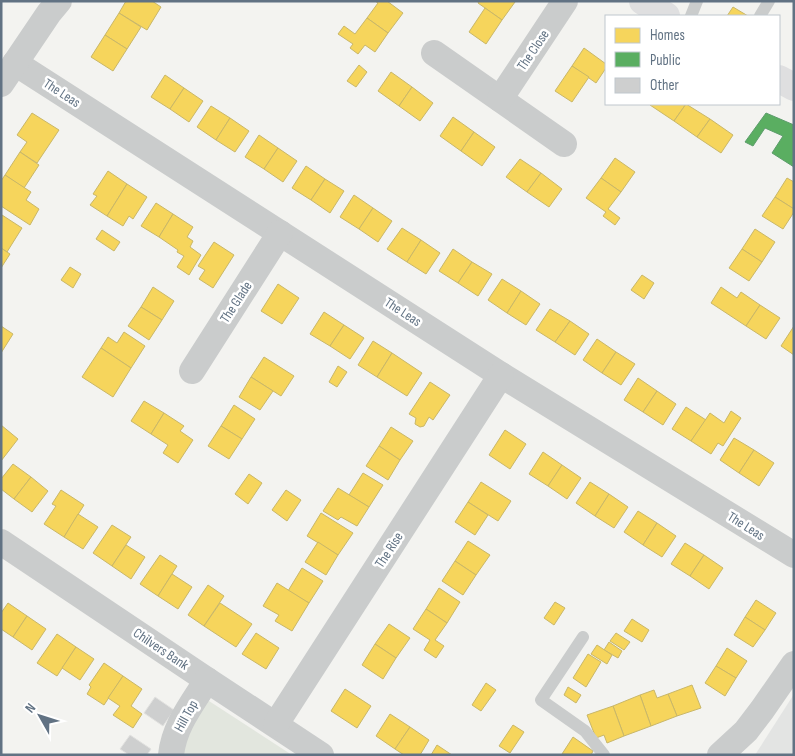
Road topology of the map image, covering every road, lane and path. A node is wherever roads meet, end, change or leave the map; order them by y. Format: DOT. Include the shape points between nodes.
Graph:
graph roads {
  1 [pos="59,1"];
  2 [pos="565,1"];
  3 [pos="643,1"];
  4 [pos="697,1"];
  5 [pos="769,1"];
  6 [pos="664,15"];
  7 [pos="691,15"];
  8 [pos="761,15"];
  9 [pos="434,53"];
  10 [pos="8,74"];
  11 [pos="780,80"];
  12 [pos="794,87"];
  13 [pos="500,99"];
  14 [pos="564,144"];
  15 [pos="280,233"];
  16 [pos="192,371"];
  17 [pos="501,375"];
  18 [pos="1,542"];
  19 [pos="794,555"];
  20 [pos="583,638"];
  21 [pos="794,664"];
  22 [pos="207,680"];
  23 [pos="276,724"];
  24 [pos="171,755"];
  25 [pos="321,755"];
  26 [pos="604,755"];
  27 [pos="720,755"];
  1 -- 10 [label="street"];
  2 -- 13 [label="street, The Close"];
  3 -- 6 [label="street"];
  4 -- 7 [label="lane"];
  5 -- 8 [label="lane"];
  9 -- 13 [label="street"];
  10 -- 15 [label="street, The Leas"];
  11 -- 12 [label="street"];
  13 -- 14 [label="street"];
  15 -- 16 [label="street, The Glade"];
  15 -- 17 [label="street, The Leas"];
  17 -- 19 [label="street, The Leas"];
  17 -- 23 [label="street, The Rise"];
  18 -- 22 [label="street, Chilvers Bank"];
  20 -- 26 [label="lane" via="541,700 585,730"];
  21 -- 27 [label="street" via="746,731"];
  22 -- 23 [label="street, Chilvers Bank"];
  22 -- 24 [label="street, Hill Top" via="180,723"];
  23 -- 25 [label="street, Chilvers Bank"];
}
